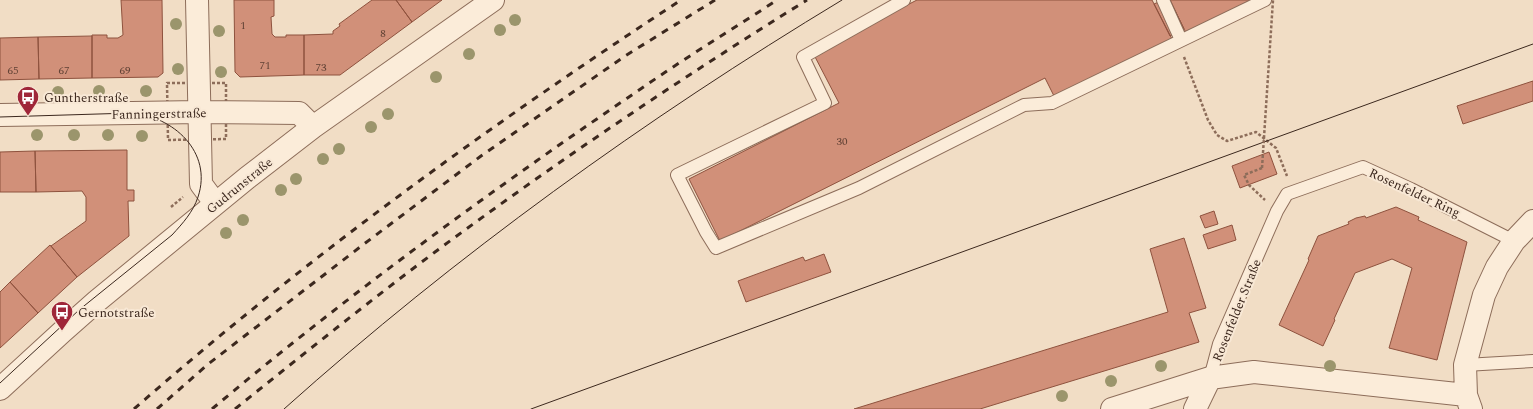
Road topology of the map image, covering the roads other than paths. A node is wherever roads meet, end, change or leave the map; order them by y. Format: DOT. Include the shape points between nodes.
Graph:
graph roads {
  1 [pos="197,0"];
  2 [pos="493,0"];
  3 [pos="904,0"];
  4 [pos="1162,0"];
  5 [pos="1265,0"];
  6 [pos="1179,41"];
  7 [pos="199,112"];
  8 [pos="0,115"];
  9 [pos="313,127"];
  10 [pos="1292,192"];
  11 [pos="215,203"];
  12 [pos="1533,221"];
  13 [pos="1514,241"];
  14 [pos="1533,361"];
  15 [pos="1465,365"];
  16 [pos="1210,378"];
  17 [pos="0,389"];
  18 [pos="1468,402"];
  19 [pos="1112,409"];
  20 [pos="1195,409"];
  1 -- 7 [label="street"];
  2 -- 9 [label="street, Gudrunstraße"];
  3 -- 6 [label="lane" via="803,58 825,103 677,175 716,248 859,188 1024,105 1052,103"];
  4 -- 6 [label="lane"];
  5 -- 6 [label="lane"];
  7 -- 8 [label="street, Fanningerstraße"];
  7 -- 9 [label="street, Fanningerstraße" via="299,113"];
  7 -- 11 [label="street" via="201,184"];
  9 -- 11 [label="street, Gudrunstraße"];
  10 -- 13 [label="lane, Rosenfelder Ring" via="1363,167"];
  10 -- 16 [label="lane, Rosenfelder Straße" via="1287,194 1277,211 1219,344"];
  11 -- 17 [label="street, Gudrunstraße" via="62,332"];
  12 -- 13 [label="street"];
  13 -- 15 [label="street" via="1497,267 1484,296"];
  14 -- 15 [label="lane"];
  15 -- 18 [label="street"];
  16 -- 18 [label="street" via="1254,372"];
  16 -- 19 [label="street"];
  16 -- 20 [label="street, Rosenfelder Straße"];
}
